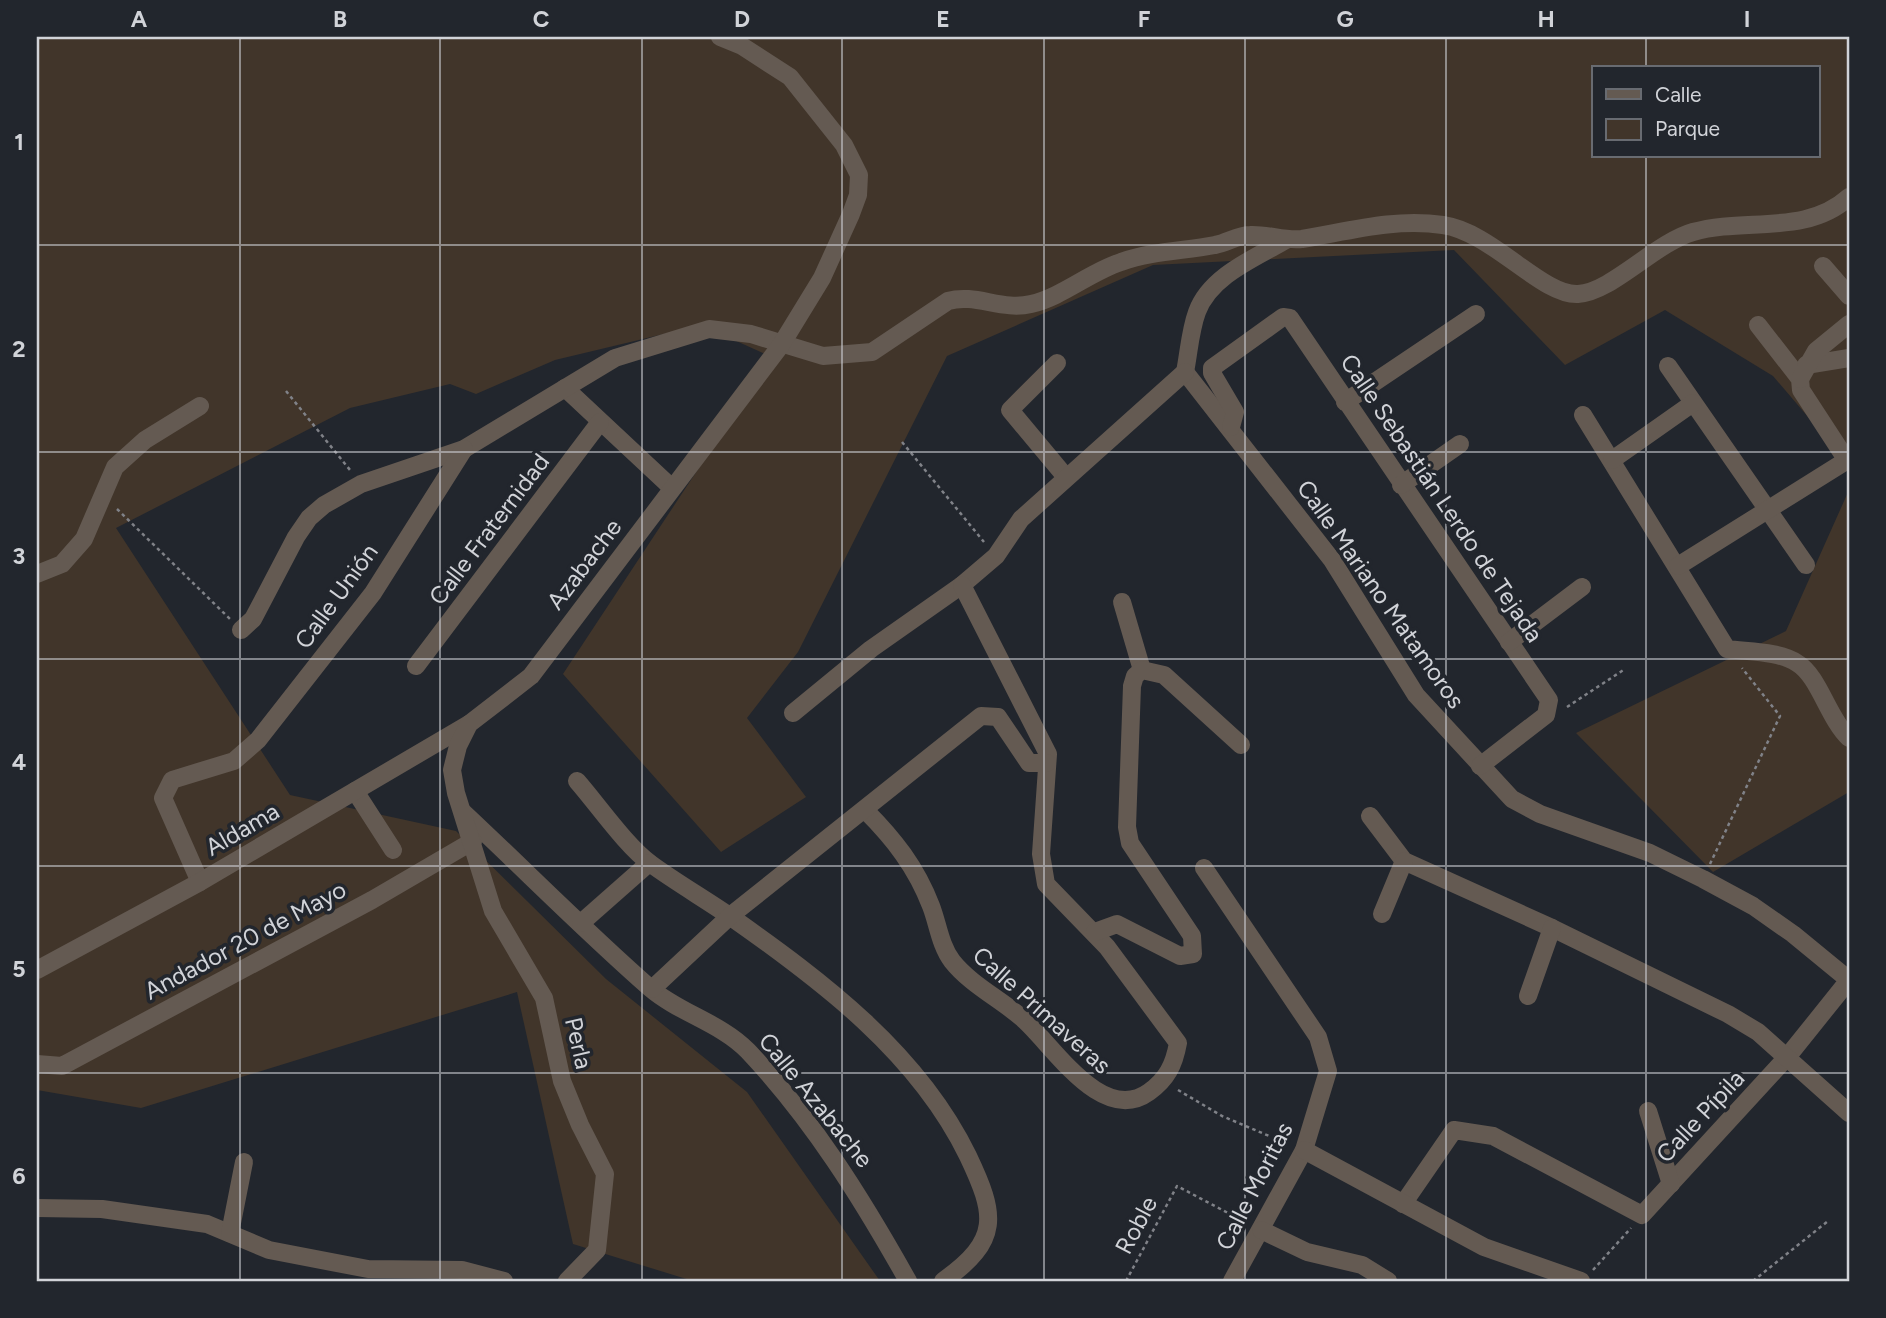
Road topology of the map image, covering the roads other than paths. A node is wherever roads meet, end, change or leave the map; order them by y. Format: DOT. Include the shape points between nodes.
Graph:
graph roads {
  1 [pos="720,37"];
  2 [pos="1849,197"];
  3 [pos="1286,240"];
  4 [pos="1823,266"];
  5 [pos="1849,296"];
  6 [pos="1476,314"];
  7 [pos="1849,324"];
  8 [pos="1758,325"];
  9 [pos="781,345"];
  10 [pos="1849,358"];
  11 [pos="1057,363"];
  12 [pos="1668,366"];
  13 [pos="1185,372"];
  14 [pos="1803,372"];
  15 [pos="565,388"];
  16 [pos="1345,402"];
  17 [pos="1693,403"];
  18 [pos="200,405"];
  19 [pos="1583,415"];
  20 [pos="600,422"];
  21 [pos="1231,427"];
  22 [pos="1460,444"];
  23 [pos="464,449"];
  24 [pos="1847,459"];
  25 [pos="1612,460"];
  26 [pos="1065,476"];
  27 [pos="1401,485"];
  28 [pos="672,488"];
  29 [pos="1768,510"];
  30 [pos="1806,565"];
  31 [pos="1678,566"];
  32 [pos="37,574"];
  33 [pos="962,584"];
  34 [pos="1582,587"];
  35 [pos="1122,602"];
  36 [pos="241,630"];
  37 [pos="1509,642"];
  38 [pos="415,666"];
  39 [pos="1142,670"];
  40 [pos="793,713"];
  41 [pos="469,724"];
  42 [pos="1849,738"];
  43 [pos="1241,745"];
  44 [pos="1047,763"];
  45 [pos="1480,766"];
  46 [pos="577,781"];
  47 [pos="355,791"];
  48 [pos="865,810"];
  49 [pos="464,813"];
  50 [pos="1370,816"];
  51 [pos="472,841"];
  52 [pos="393,850"];
  53 [pos="1405,861"];
  54 [pos="649,863"];
  55 [pos="1204,868"];
  56 [pos="200,882"];
  57 [pos="1382,914"];
  58 [pos="730,916"];
  59 [pos="581,923"];
  60 [pos="1552,928"];
  61 [pos="1095,932"];
  62 [pos="37,970"];
  63 [pos="1849,980"];
  64 [pos="652,989"];
  65 [pos="1528,996"];
  66 [pos="1788,1056"];
  67 [pos="37,1065"];
  68 [pos="1647,1111"];
  69 [pos="1849,1113"];
  70 [pos="1304,1150"];
  71 [pos="244,1162"];
  72 [pos="1671,1184"];
  73 [pos="1403,1204"];
  74 [pos="37,1208"];
  75 [pos="1261,1230"];
  76 [pos="230,1233"];
  77 [pos="1586,1276"];
  78 [pos="504,1281"];
  79 [pos="567,1281"];
  80 [pos="908,1281"];
  81 [pos="943,1281"];
  82 [pos="1232,1281"];
  83 [pos="1388,1281"];
  1 -- 9 [label="street, Azabache" via="790,77 844,145 859,175 858,195 822,278"];
  2 -- 3 [label="street" via="1812,220 1738,224 1691,233 1668,242 1606,283 1575,294 1545,284 1503,251 1447,225 1409,221"];
  3 -- 9 [label="street" via="1246,235 1217,245 1147,254 1019,307 960,298 948,301 872,352 823,356"];
  3 -- 13 [label="street" via="1245,263 1207,293 1198,310"];
  4 -- 5 [label="street"];
  6 -- 16 [label="street"];
  7 -- 14 [label="street" via="1826,340"];
  8 -- 14 [label="street"];
  9 -- 15 [label="street" via="751,334 709,329 615,358"];
  9 -- 28 [label="street, Azabache"];
  10 -- 14 [label="street"];
  11 -- 26 [label="street" via="1010,410"];
  12 -- 17 [label="street"];
  13 -- 21 [label="street, Calle Mariano Matamoros"];
  13 -- 26 [label="street"];
  14 -- 24 [label="street" via="1801,390"];
  15 -- 20 [label="street"];
  15 -- 23 [label="street"];
  16 -- 21 [label="street, Calle Sebastián Lerdo de Tejada" via="1290,318 1283,317 1212,368 1236,412"];
  16 -- 27 [label="street, Calle Sebastián Lerdo de Tejada"];
  17 -- 25 [label="street"];
  17 -- 29 [label="street"];
  18 -- 32 [label="street" via="145,440 115,467 84,539 62,564"];
  19 -- 25 [label="street"];
  20 -- 28 [label="street"];
  20 -- 38 [label="street, Calle Fraternidad"];
  21 -- 45 [label="street, Calle Mariano Matamoros" via="1332,560 1416,695"];
  22 -- 27 [label="street"];
  23 -- 36 [label="street" via="361,484 324,505 309,518 253,619"];
  23 -- 56 [label="street, Calle Unión" via="373,593 258,740 234,761 172,780 166,788 163,798"];
  24 -- 29 [label="street"];
  25 -- 31 [label="street"];
  26 -- 33 [label="street" via="1021,519 996,556"];
  27 -- 37 [label="street, Calle Sebastián Lerdo de Tejada"];
  28 -- 41 [label="street, Azabache" via="531,676"];
  29 -- 30 [label="street"];
  29 -- 31 [label="street"];
  31 -- 42 [label="street" via="1727,649 1797,663"];
  33 -- 40 [label="street" via="871,649"];
  33 -- 44 [label="street" via="1048,754"];
  34 -- 37 [label="street"];
  35 -- 39 [label="street"];
  37 -- 45 [label="street, Calle Sebastián Lerdo de Tejada" via="1549,700 1549,707 1546,715"];
  39 -- 43 [label="street" via="1164,675"];
  39 -- 61 [label="street" via="1132,686 1129,843 1192,936 1193,954 1180,956 1117,924"];
  41 -- 47 [label="street, Aldama"];
  41 -- 49 [label="street, Azabache" via="452,771"];
  44 -- 48 [label="street" via="1029,763 998,717 987,714"];
  44 -- 61 [label="street" via="1042,871 1053,892"];
  45 -- 63 [label="street, Calle Mariano Matamoros" via="1525,807 1650,853 1753,906"];
  46 -- 54 [label="street"];
  47 -- 52 [label="street"];
  47 -- 56 [label="street, Aldama"];
  48 -- 58 [label="street"];
  48 -- 61 [label="street, Calle Primaveras" via="899,844 916,870 944,947 962,972 1025,1021 1095,1092 1123,1101 1145,1095 1163,1081 1178,1044"];
  49 -- 51 [label="street, Perla"];
  49 -- 59 [label="street, Calle Azabache"];
  50 -- 53 [label="street"];
  51 -- 67 [label="street, Andador 20 de Mayo" via="372,900 62,1066"];
  51 -- 79 [label="street, Perla" via="493,911 544,998 562,1081 605,1174 597,1251"];
  53 -- 57 [label="street"];
  53 -- 60 [label="street"];
  54 -- 58 [label="street"];
  54 -- 59 [label="street"];
  55 -- 70 [label="street, Calle Moritas" via="1318,1037 1328,1071"];
  56 -- 62 [label="street, Aldama"];
  58 -- 64 [label="street"];
  58 -- 81 [label="street" via="816,979 896,1053 959,1139 988,1197 990,1218 983,1242 972,1257"];
  59 -- 64 [label="street, Calle Azabache"];
  60 -- 65 [label="street"];
  60 -- 66 [label="street" via="1728,1014"];
  63 -- 66 [label="street, Calle Pípila"];
  64 -- 80 [label="street, Calle Azabache" via="747,1050 826,1145"];
  66 -- 69 [label="street"];
  66 -- 72 [label="street, Calle Pípila"];
  68 -- 72 [label="street"];
  70 -- 73 [label="street"];
  70 -- 75 [label="street, Calle Moritas"];
  71 -- 76 [label="street"];
  72 -- 73 [label="street, Calle Pípila" via="1642,1215 1493,1136 1454,1130"];
  73 -- 77 [label="street" via="1484,1247"];
  74 -- 76 [label="street" via="102,1209 207,1224"];
  75 -- 82 [label="street, Calle Moritas"];
  75 -- 83 [label="street" via="1307,1252 1362,1265"];
  76 -- 78 [label="street" via="269,1250 368,1269 462,1270"];
}
